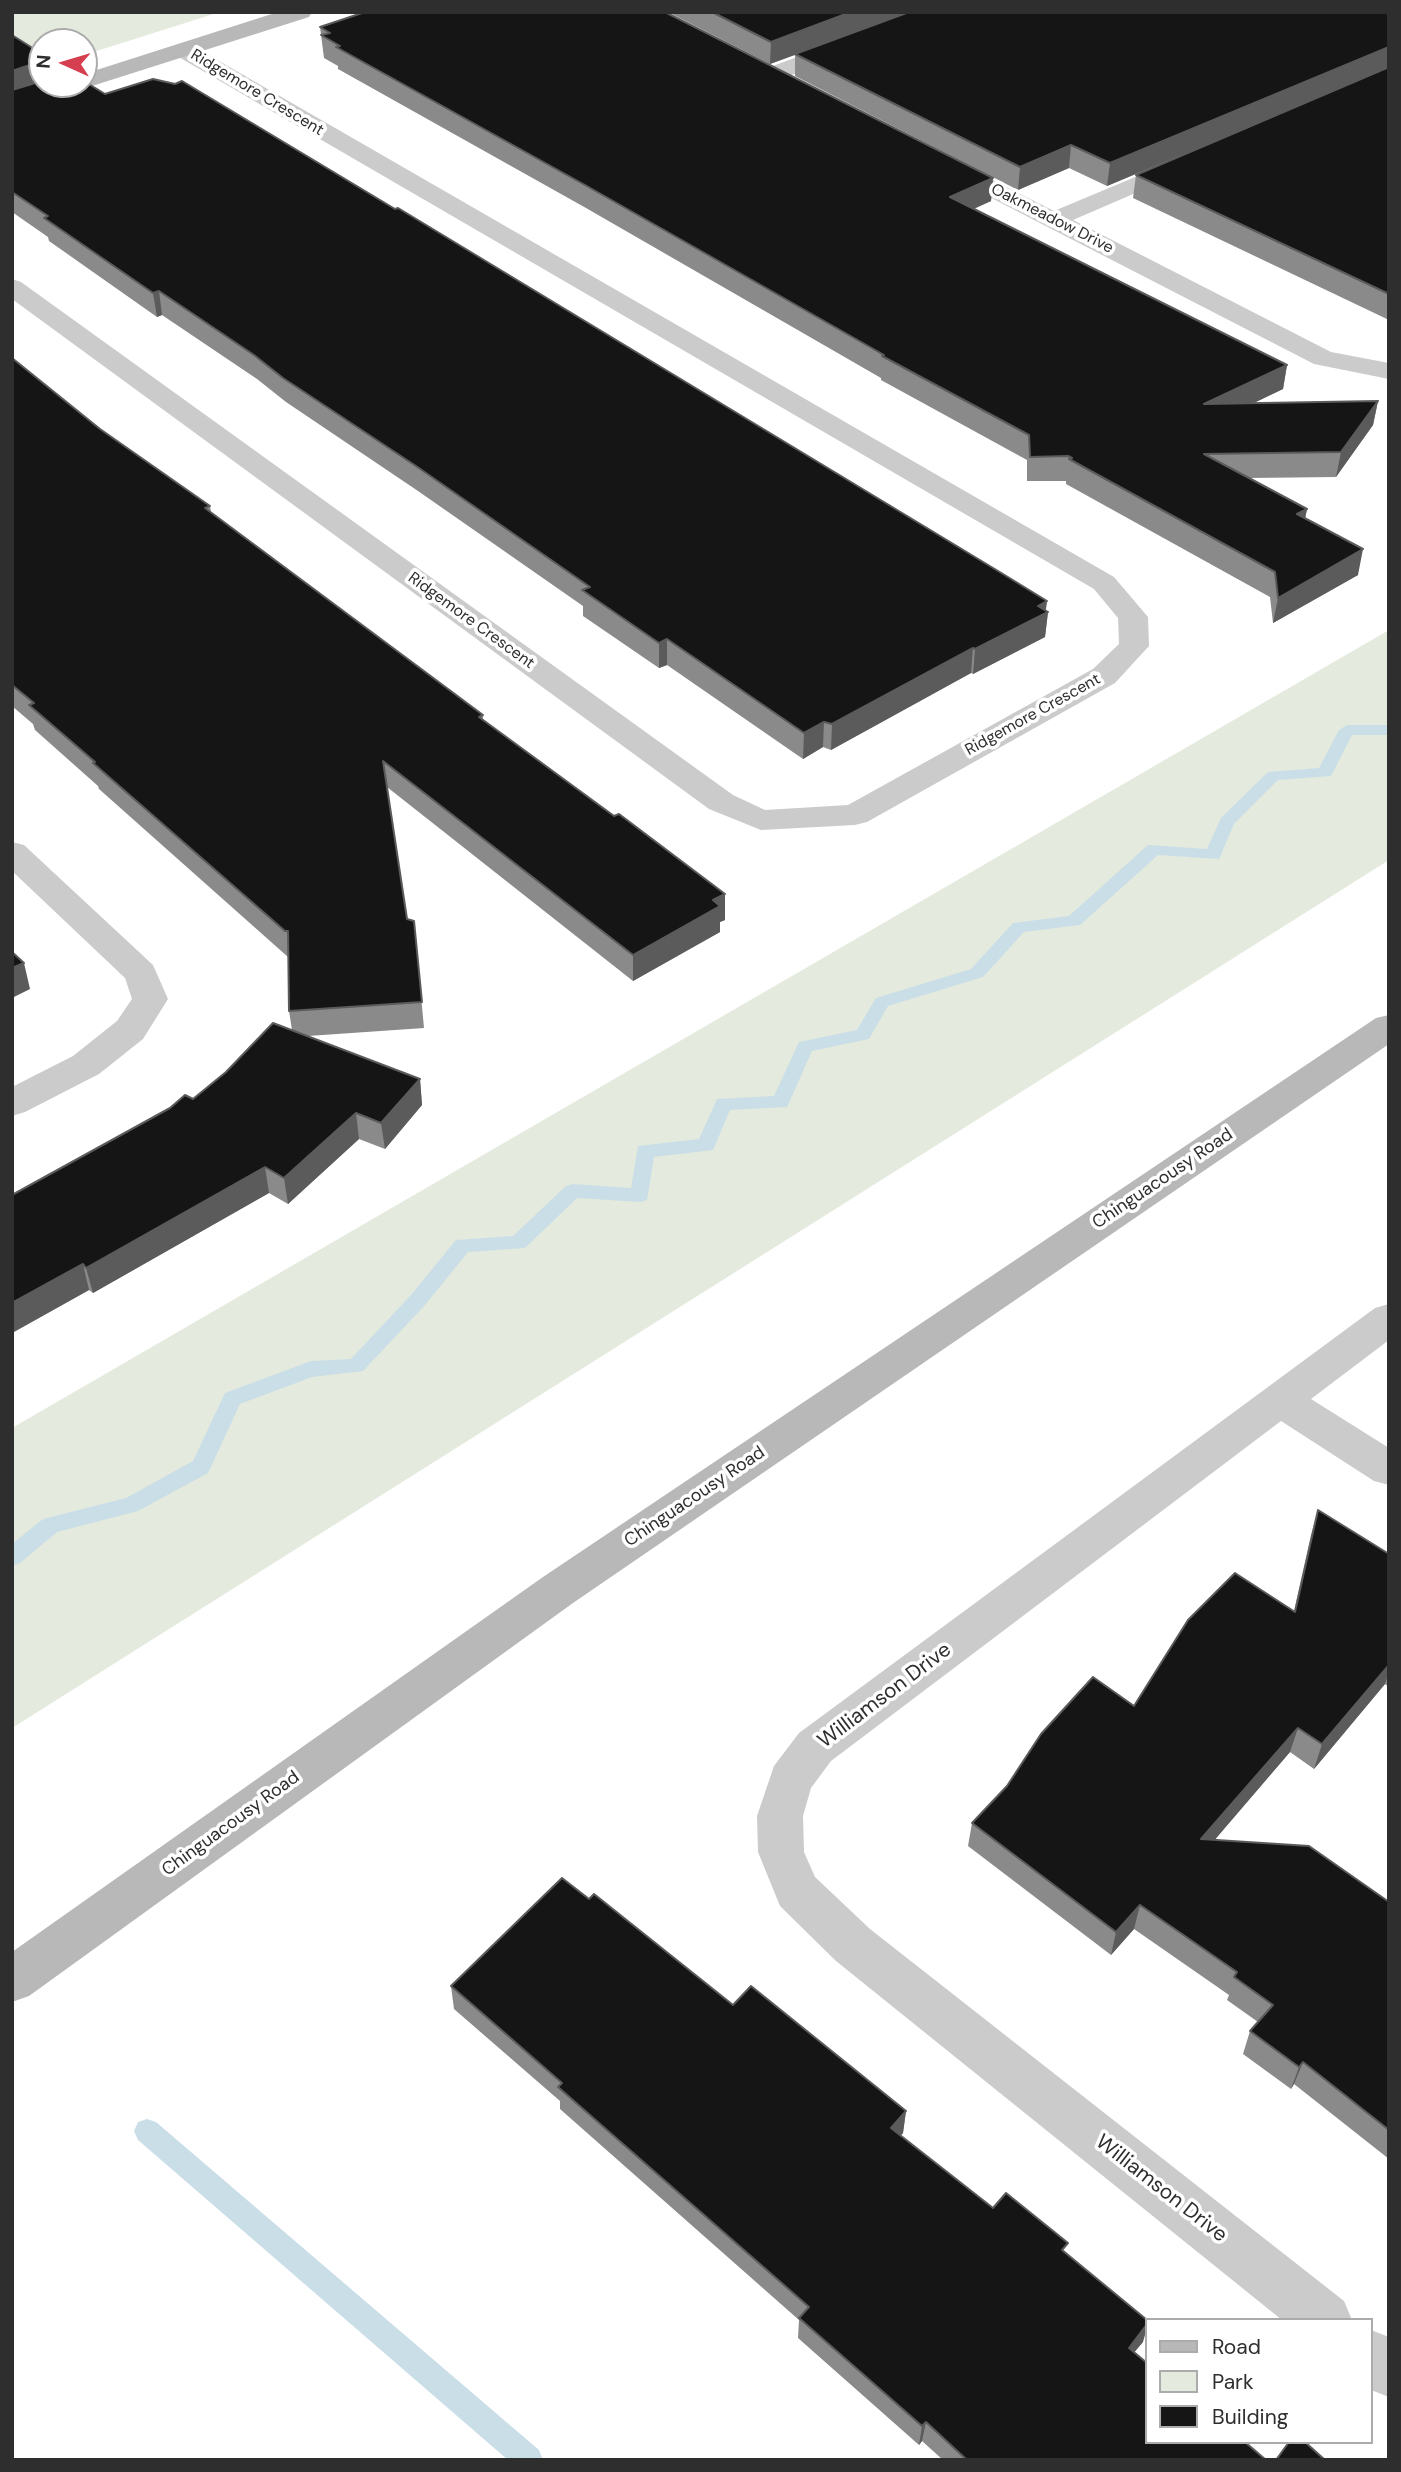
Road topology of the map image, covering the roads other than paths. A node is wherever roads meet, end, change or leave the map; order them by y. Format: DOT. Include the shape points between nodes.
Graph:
graph roads {
  1 [pos="301,12"];
  2 [pos="939,12"];
  3 [pos="185,51"];
  4 [pos="745,62"];
  5 [pos="770,75"];
  6 [pos="98,77"];
  7 [pos="794,88"];
  8 [pos="1202,156"];
  9 [pos="930,157"];
  10 [pos="1053,220"];
  11 [pos="12,288"];
  12 [pos="1389,371"];
  13 [pos="12,852"];
  14 [pos="1388,1025"];
  15 [pos="12,1103"];
  16 [pos="1389,1319"];
  17 [pos="1280,1400"];
  18 [pos="1389,1469"];
  19 [pos="12,1980"];
  20 [pos="1322,2318"];
  21 [pos="1373,2358"];
  22 [pos="1389,2370"];
  1 -- 3 [label="main road"];
  2 -- 5 [label="street"];
  3 -- 6 [label="main road"];
  3 -- 11 [label="street, Ridgemore Crescent" via="1104,583 1133,617 1134,646 1104,676 855,815 761,820 721,802"];
  4 -- 5 [label="street"];
  5 -- 7 [label="street"];
  8 -- 10 [label="street"];
  9 -- 10 [label="street, Oakmeadow Drive"];
  10 -- 12 [label="street, Oakmeadow Drive" via="1323,358"];
  13 -- 15 [label="street" via="141,973 150,999 130,1030 86,1065"];
  14 -- 19 [label="main road, Chinguacousy Road" via="558,1590"];
  16 -- 17 [label="street, Williamson Drive"];
  17 -- 18 [label="street"];
  17 -- 20 [label="street, Williamson Drive" via="815,1747 790,1780 780,1816 780,1852 797,1891 853,1945"];
  21 -- 22 [label="street"];
}
